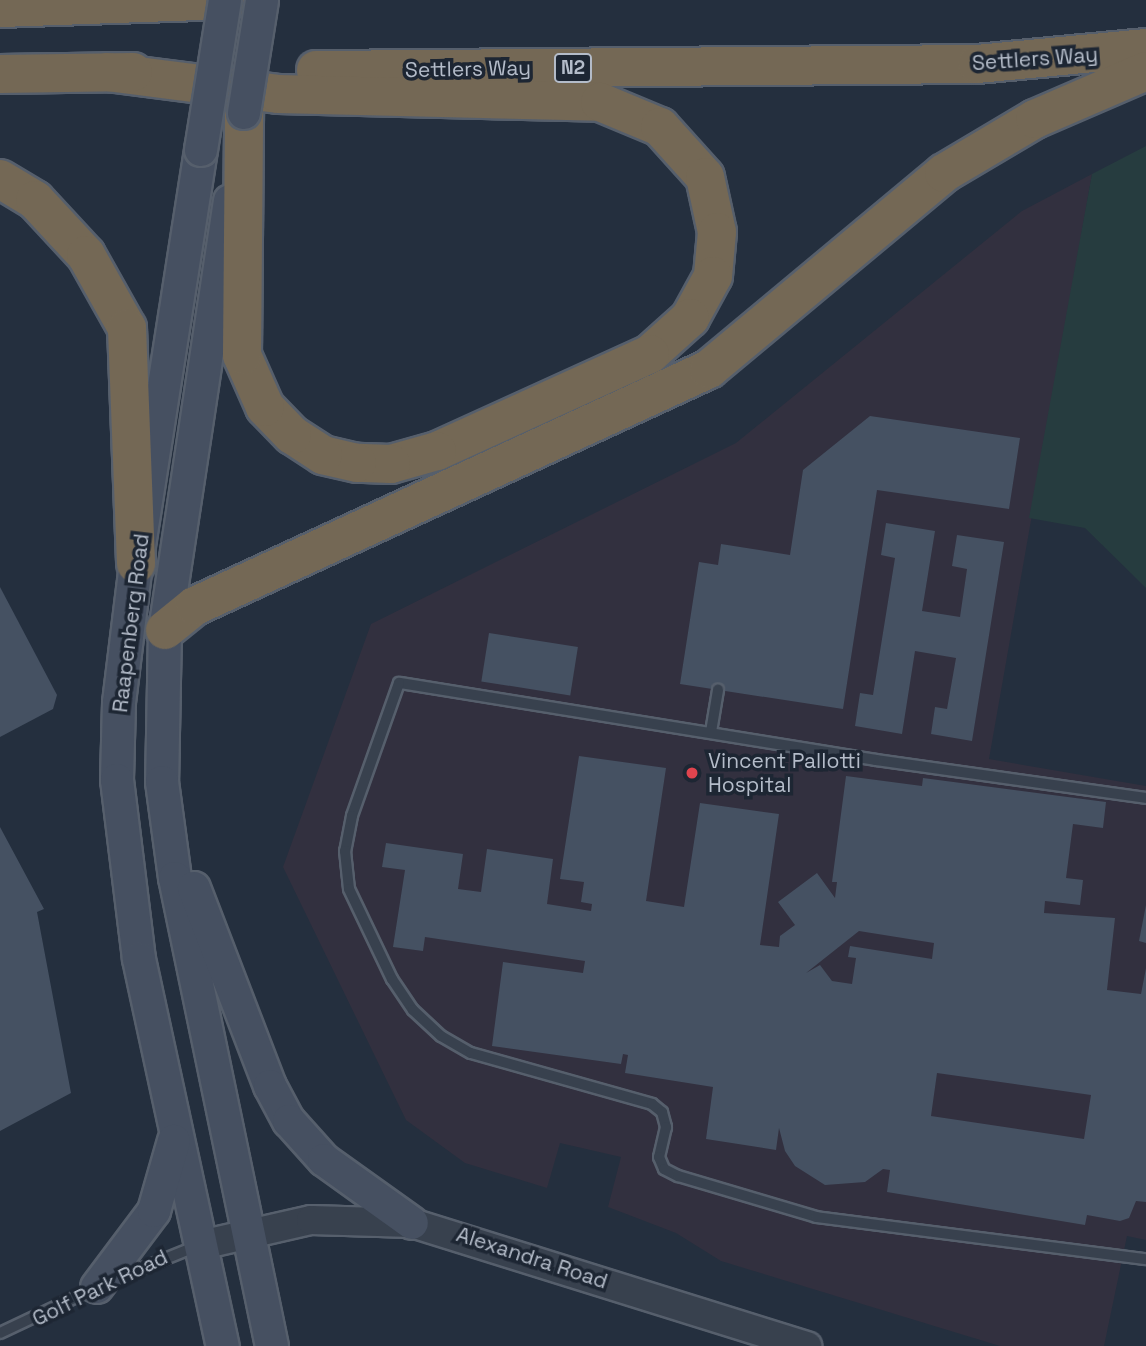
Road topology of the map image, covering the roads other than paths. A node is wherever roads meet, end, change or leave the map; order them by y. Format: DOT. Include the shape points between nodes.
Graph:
graph roads {
  1 [pos="227,0"];
  2 [pos="262,0"];
  3 [pos="128,3"];
  4 [pos="0,8"];
  5 [pos="1146,48"];
  6 [pos="1146,71"];
  7 [pos="107,72"];
  8 [pos="0,74"];
  9 [pos="241,139"];
  10 [pos="0,179"];
  11 [pos="136,564"];
  12 [pos="165,630"];
  13 [pos="718,690"];
  14 [pos="711,732"];
  15 [pos="1146,798"];
  16 [pos="165,811"];
  17 [pos="176,1129"];
  18 [pos="412,1223"];
  19 [pos="249,1234"];
  20 [pos="201,1245"];
  21 [pos="1146,1259"];
  22 [pos="97,1287"];
  23 [pos="0,1333"];
  24 [pos="270,1334"];
  25 [pos="221,1339"];
  26 [pos="807,1346"];
  1 -- 3 [label="highway"];
  1 -- 11 [label="main road, Raapenberg Road, bridge"];
  2 -- 9 [label="main road, Raapenberg Road, bridge"];
  3 -- 4 [label="highway"];
  5 -- 7 [label="highway, Settlers Way / N2" via="977,64"];
  6 -- 12 [label="highway" via="1035,118 944,173 709,369 195,606"];
  7 -- 8 [label="highway, Settlers Way / N2"];
  7 -- 9 [label="highway" via="278,94 600,102 660,127 705,177 717,233 713,276 690,318 638,360 438,451 391,464 323,455 292,435 265,407 242,355"];
  9 -- 12 [label="main road, Raapenberg Road"];
  10 -- 11 [label="highway" via="35,200 86,255 127,328"];
  11 -- 17 [label="main road, Raapenberg Road" via="119,703 117,780 139,959"];
  12 -- 16 [label="main road, Raapenberg Road" via="160,714"];
  13 -- 14 [label="lane"];
  14 -- 15 [label="lane"];
  14 -- 21 [label="lane" via="399,683 352,816 345,851 349,889 392,978 414,1010 441,1036 471,1053 652,1104 662,1112 666,1127 659,1157 664,1169 678,1176 816,1217"];
  16 -- 18 [label="main road" via="270,1086 289,1121 324,1160"];
  16 -- 19 [label="main road, Raapenberg Road"];
  17 -- 20 [label="main road, Raapenberg Road"];
  17 -- 22 [label="main road" via="160,1200 143,1230"];
  18 -- 19 [label="street, Alexandra Road" via="311,1220"];
  18 -- 26 [label="street, Alexandra Road"];
  19 -- 20 [label="street, Alexandra Road"];
  19 -- 24 [label="main road, Raapenberg Road"];
  20 -- 22 [label="lane, Golf Park Road"];
  20 -- 25 [label="main road, Raapenberg Road"];
  22 -- 23 [label="lane, Golf Park Road"];
}
